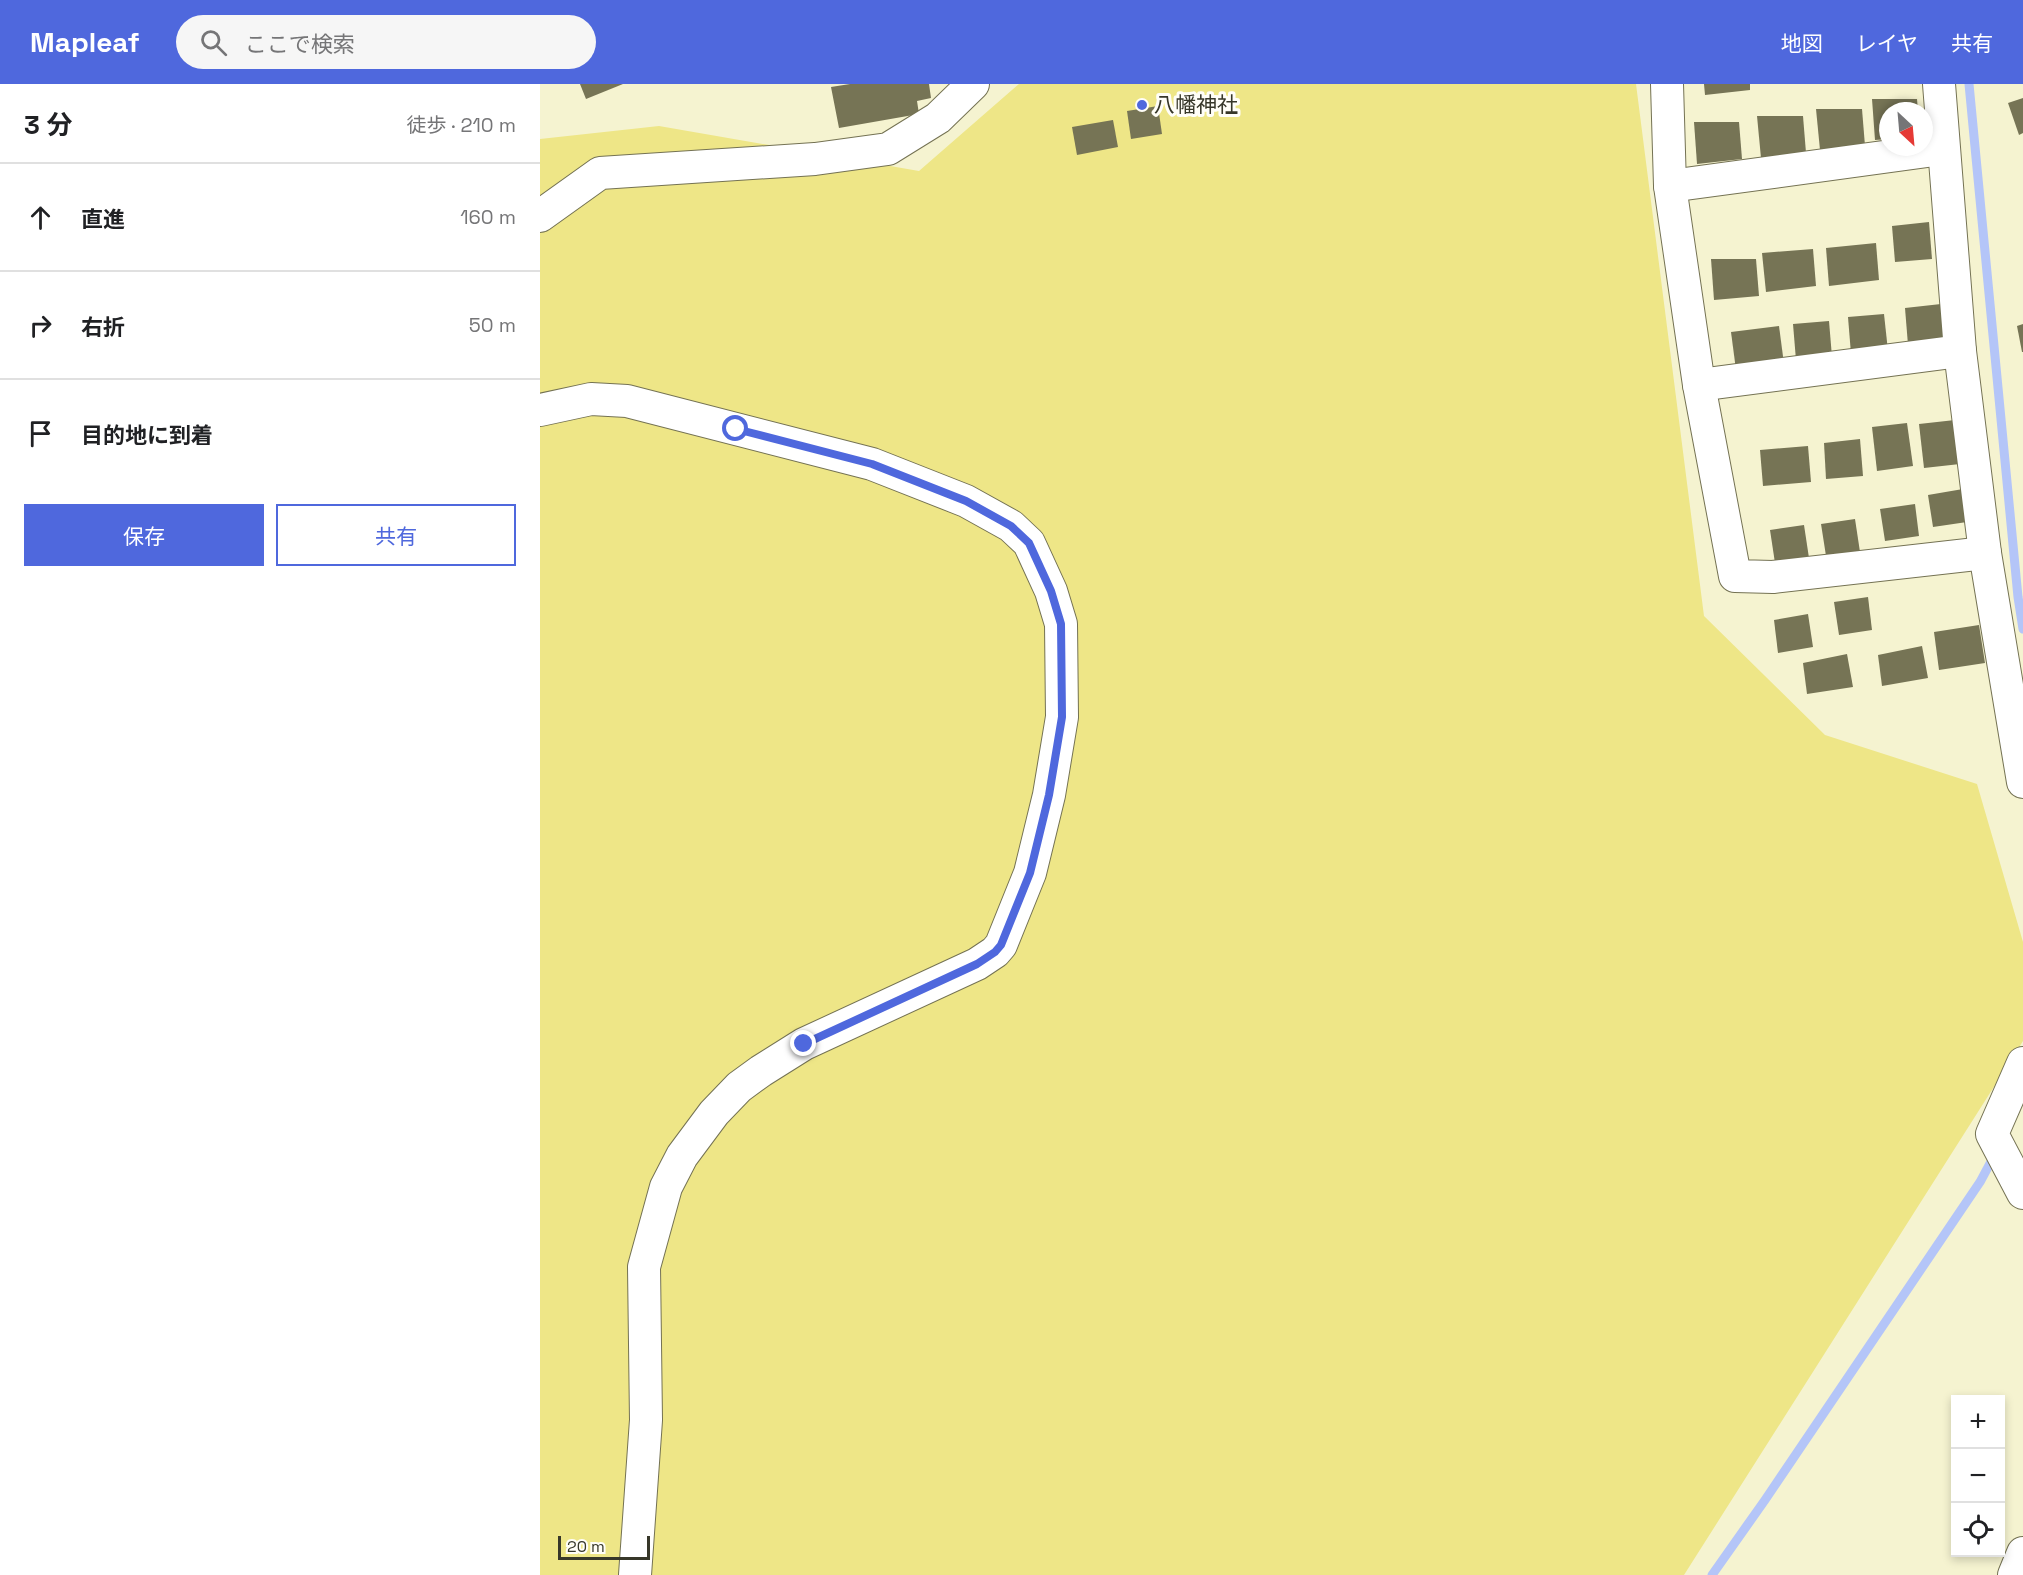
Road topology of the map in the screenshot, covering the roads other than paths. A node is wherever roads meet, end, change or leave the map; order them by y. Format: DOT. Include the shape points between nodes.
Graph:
graph roads {
  1 [pos="973,84"];
  2 [pos="1666,84"];
  3 [pos="1939,84"];
  4 [pos="1942,149"];
  5 [pos="1670,186"];
  6 [pos="540,216"];
  7 [pos="1960,351"];
  8 [pos="1699,385"];
  9 [pos="540,410"];
  10 [pos="1985,553"];
  11 [pos="2023,782"];
  12 [pos="2023,1062"];
  13 [pos="2009,1167"];
  14 [pos="2023,1553"];
  15 [pos="635,1575"];
  16 [pos="2014,1575"];
  1 -- 6 [label="street" via="938,118 888,149 815,159 600,173"];
  2 -- 5 [label="street"];
  3 -- 4 [label="street"];
  4 -- 5 [label="street"];
  4 -- 7 [label="street"];
  5 -- 8 [label="street"];
  7 -- 8 [label="street"];
  7 -- 10 [label="street"];
  8 -- 10 [label="street" via="1735,576 1773,577"];
  9 -- 15 [label="street" via="591,399 627,401 872,464 966,501 1011,526 1029,543 1061,624 1062,717 1049,795 1030,873 1001,945 977,964 804,1044 761,1071 739,1087 705,1123 666,1187 644,1267 646,1420"];
  10 -- 11 [label="street"];
  12 -- 13 [label="street" via="1992,1134"];
  14 -- 16 [label="street"];
}
